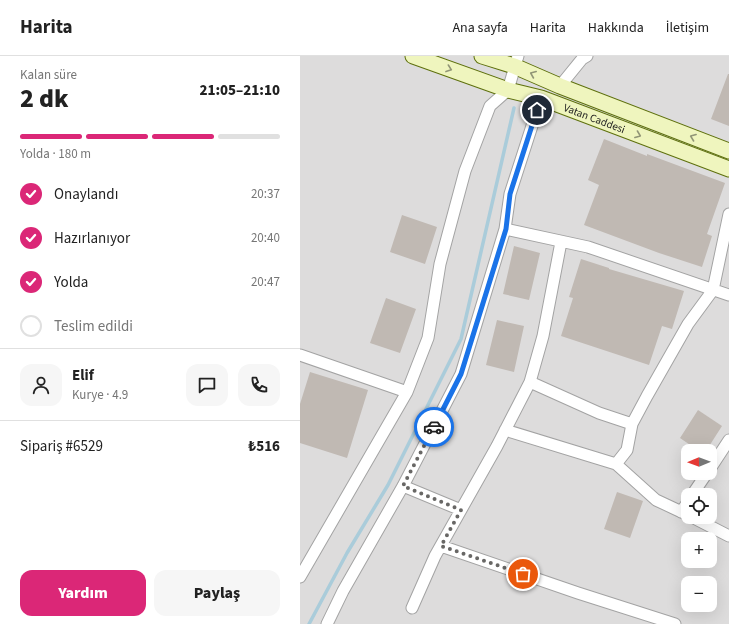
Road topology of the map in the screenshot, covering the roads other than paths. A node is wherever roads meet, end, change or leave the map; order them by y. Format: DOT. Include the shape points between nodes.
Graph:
graph roads {
  1 [pos="413,56"];
  2 [pos="482,56"];
  3 [pos="587,56"];
  4 [pos="516,61"];
  5 [pos="560,86"];
  6 [pos="508,90"];
  7 [pos="541,98"];
  8 [pos="729,152"];
  9 [pos="729,169"];
  10 [pos="729,214"];
  11 [pos="506,229"];
  12 [pos="561,242"];
  13 [pos="713,290"];
  14 [pos="729,295"];
  15 [pos="300,355"];
  16 [pos="530,382"];
  17 [pos="407,392"];
  18 [pos="632,424"];
  19 [pos="505,430"];
  20 [pos="729,440"];
  21 [pos="717,458"];
  22 [pos="616,464"];
  23 [pos="403,486"];
  24 [pos="461,510"];
  25 [pos="681,511"];
  26 [pos="706,524"];
  27 [pos="729,536"];
  28 [pos="441,546"];
  29 [pos="300,577"];
  30 [pos="412,608"];
  31 [pos="327,624"];
  32 [pos="676,624"];
  1 -- 6 [label="main road, Vatan Caddesi, one-way"];
  2 -- 4 [label="main road, Vatan Caddesi"];
  3 -- 5 [label="street"];
  5 -- 4 [label="main road, Vatan Caddesi, one-way"];
  4 -- 6 [label="street"];
  8 -- 5 [label="main road, Vatan Caddesi, one-way"];
  6 -- 7 [label="main road, Vatan Caddesi"];
  6 -- 17 [label="street" via="490,106 465,171 440,264 428,338"];
  7 -- 9 [label="main road, Vatan Caddesi, one-way"];
  7 -- 11 [label="street" via="510,194"];
  10 -- 13 [label="street"];
  11 -- 12 [label="street"];
  11 -- 23 [label="street" via="461,374"];
  12 -- 13 [label="street" via="588,247"];
  12 -- 16 [label="street"];
  13 -- 14 [label="street"];
  13 -- 18 [label="street" via="688,324"];
  15 -- 17 [label="street"];
  16 -- 18 [label="street" via="599,413"];
  16 -- 19 [label="street"];
  17 -- 29 [label="street"];
  18 -- 22 [label="street" via="627,450"];
  19 -- 22 [label="street"];
  19 -- 24 [label="street"];
  20 -- 21 [label="street"];
  22 -- 25 [label="street" via="656,500"];
  23 -- 24 [label="street"];
  23 -- 31 [label="street"];
  24 -- 28 [label="street"];
  26 -- 27 [label="street"];
  28 -- 30 [label="street"];
  28 -- 32 [label="street"];
}
